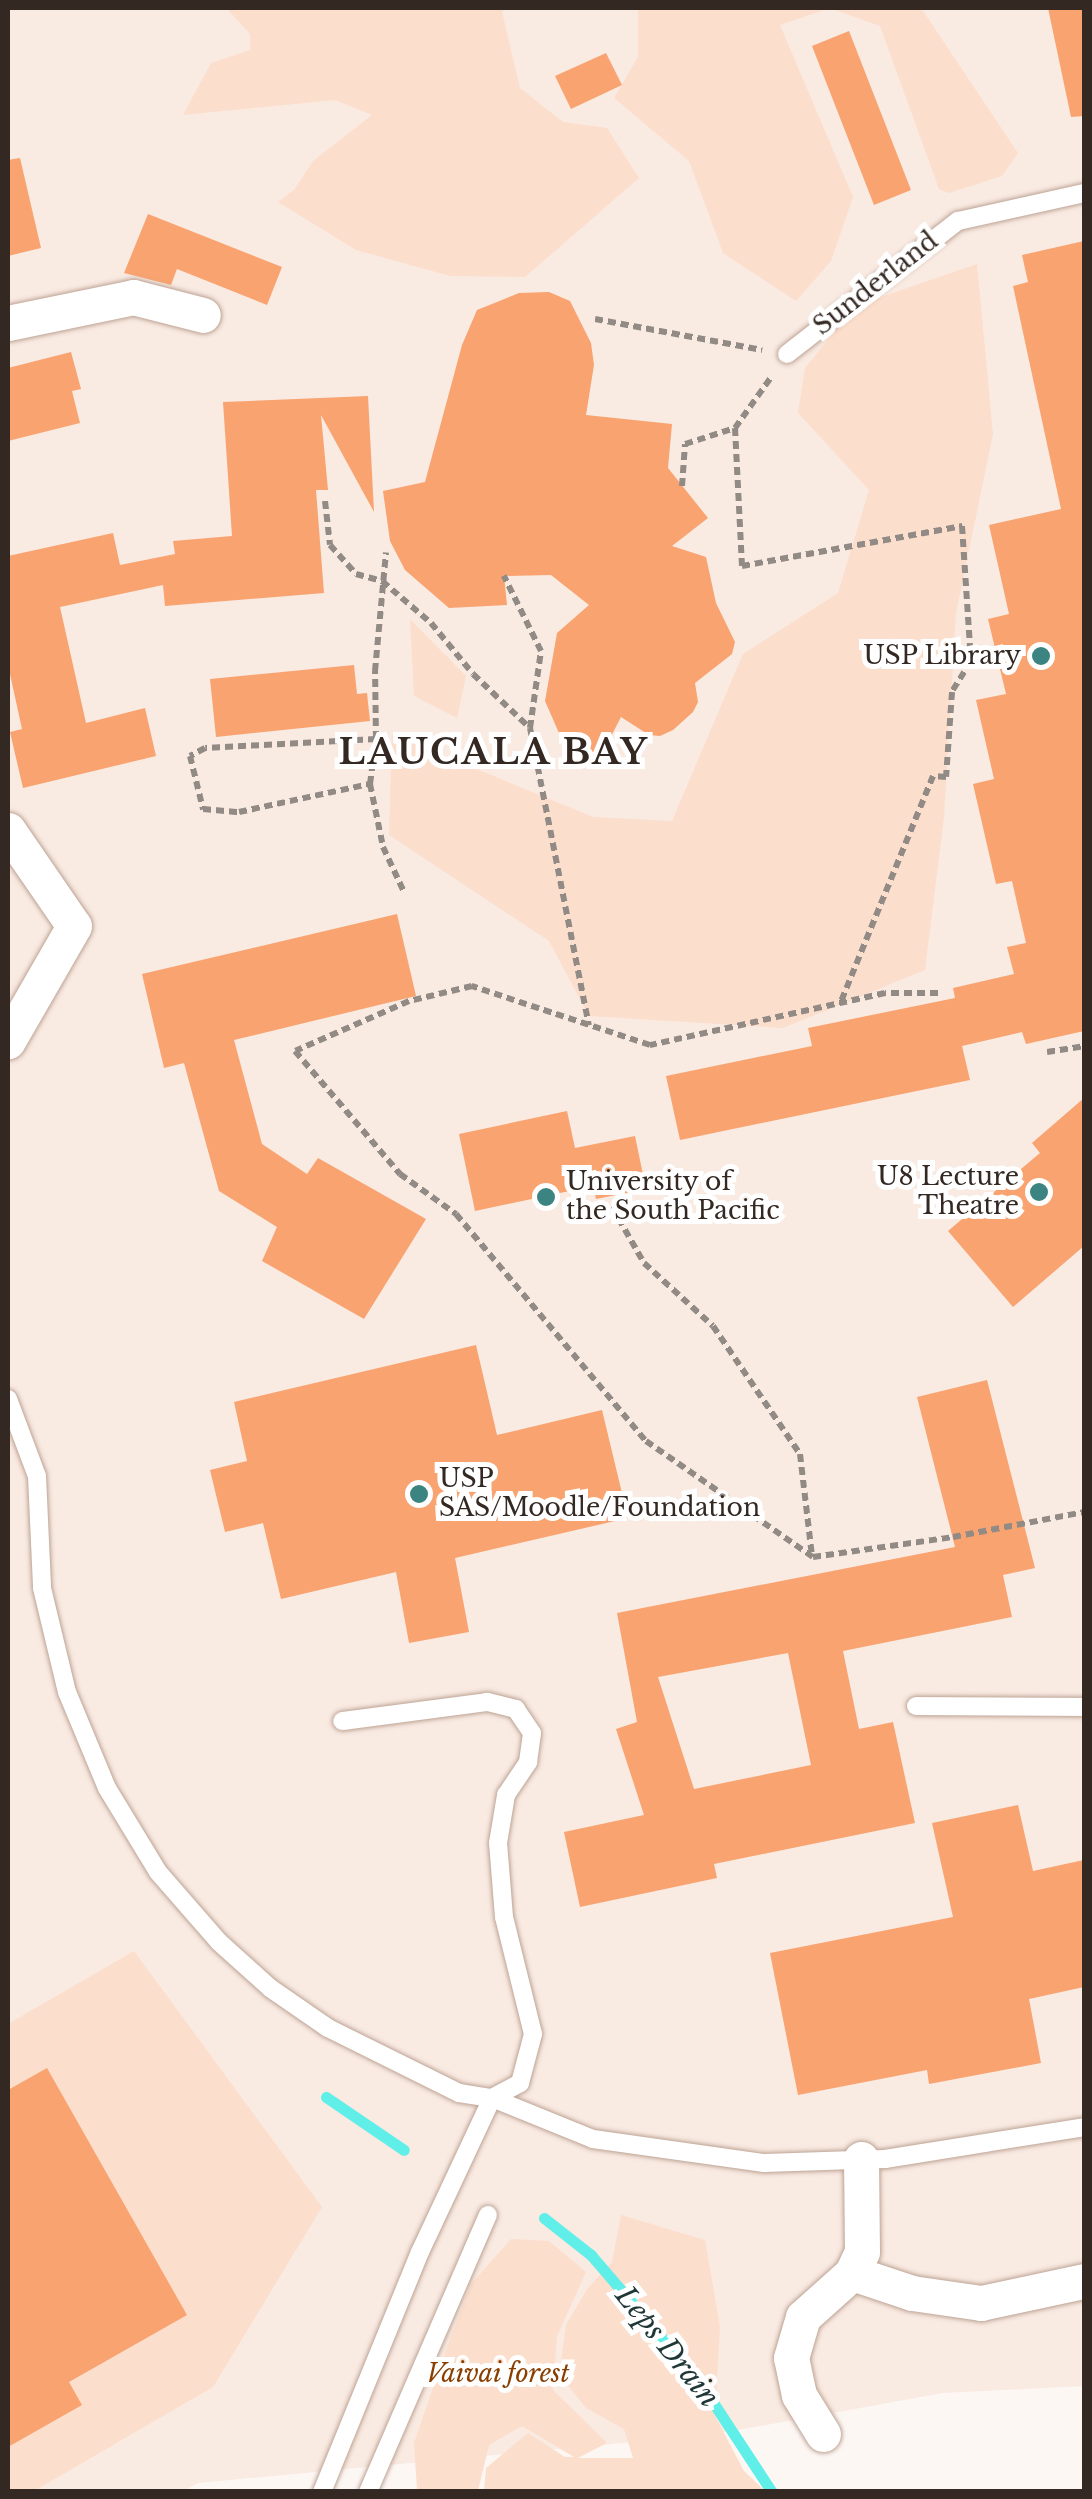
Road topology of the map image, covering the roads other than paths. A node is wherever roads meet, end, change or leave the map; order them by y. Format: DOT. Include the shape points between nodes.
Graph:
graph roads {
  1 [pos="1084,192"];
  2 [pos="204,316"];
  3 [pos="8,323"];
  4 [pos="787,354"];
  5 [pos="8,830"];
  6 [pos="8,1041"];
  7 [pos="8,1398"];
  8 [pos="916,1706"];
  9 [pos="1084,1707"];
  10 [pos="342,1721"];
  11 [pos="492,2098"];
  12 [pos="1084,2127"];
  13 [pos="861,2160"];
  14 [pos="488,2215"];
  15 [pos="852,2273"];
  16 [pos="1084,2281"];
  17 [pos="823,2434"];
  18 [pos="322,2492"];
  19 [pos="368,2492"];
  1 -- 4 [label="lane, Sunderland" via="958,220"];
  2 -- 3 [label="street" via="133,297"];
  5 -- 6 [label="street" via="74,926"];
  7 -- 11 [label="lane" via="37,1476 42,1588 68,1692 130,1832 219,1942 270,1988 328,2028 459,2093"];
  8 -- 9 [label="lane"];
  10 -- 11 [label="lane" via="487,1702 516,1709 532,1733 528,1762 506,1795 498,1842 504,1917 533,2034 520,2083"];
  11 -- 13 [label="lane" via="593,2140 764,2162"];
  11 -- 18 [label="lane" via="420,2252"];
  12 -- 13 [label="lane"];
  13 -- 15 [label="street" via="862,2252"];
  14 -- 19 [label="lane"];
  15 -- 16 [label="street" via="912,2294 981,2303"];
  15 -- 17 [label="street" via="802,2318 791,2358 799,2395"];
}
